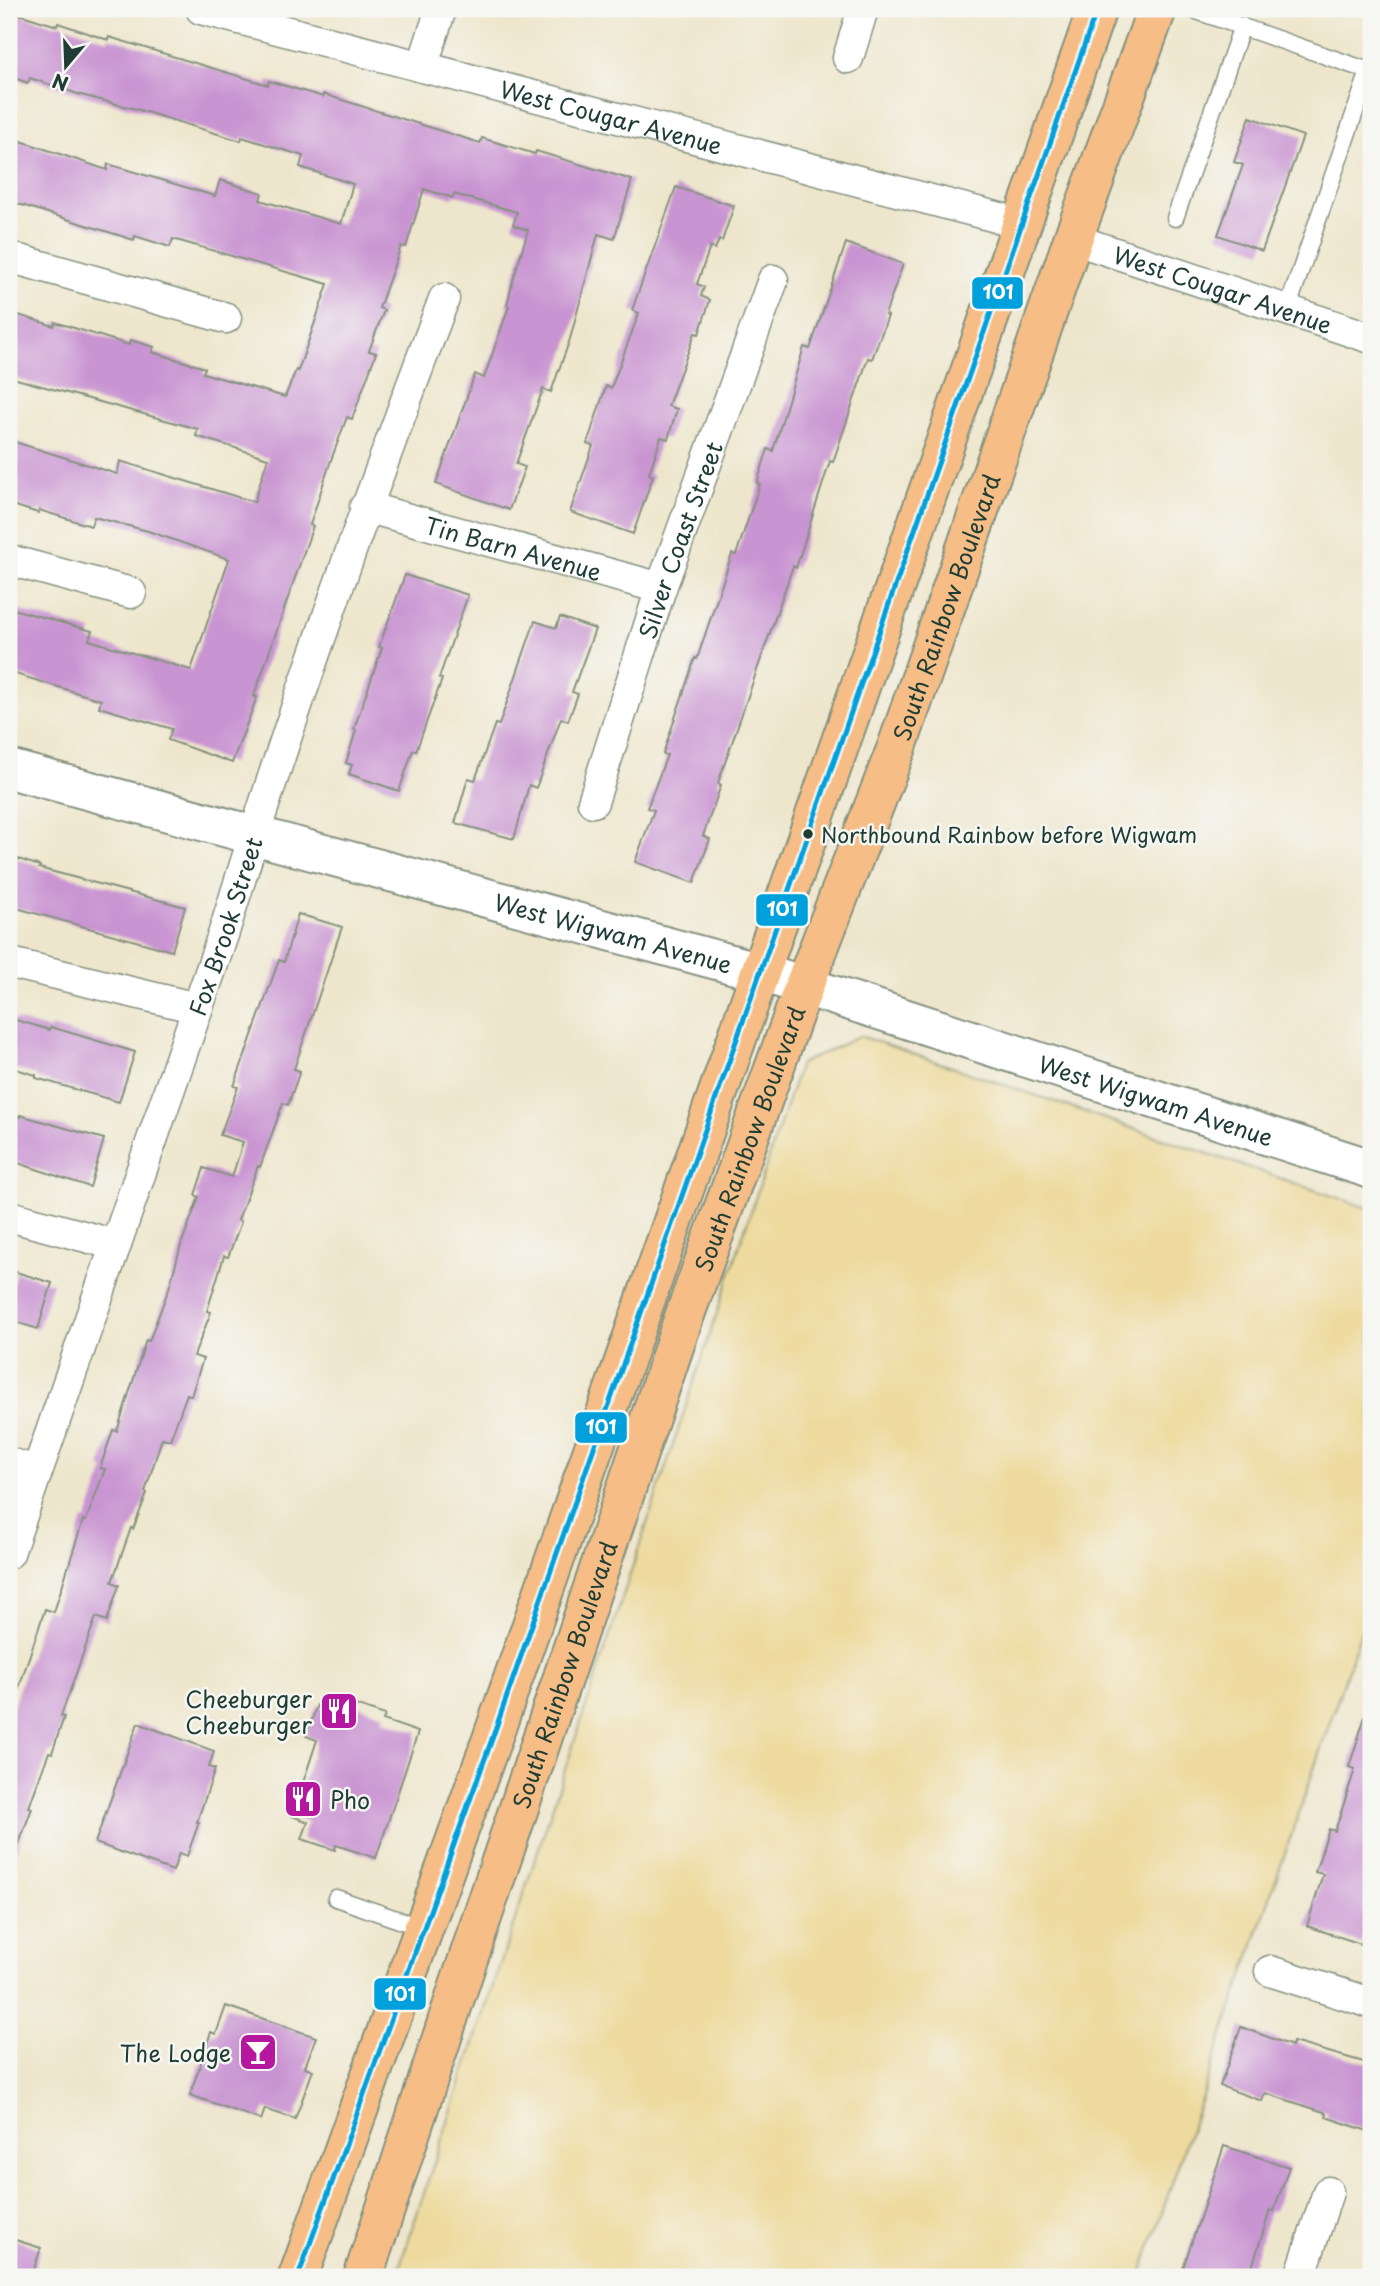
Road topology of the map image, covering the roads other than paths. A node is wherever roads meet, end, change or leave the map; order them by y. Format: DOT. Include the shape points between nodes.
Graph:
graph roads {
  1 [pos="201,9"];
  2 [pos="441,9"];
  3 [pos="863,9"];
  4 [pos="1097,9"];
  5 [pos="1111,9"];
  6 [pos="1157,9"];
  7 [pos="1191,9"];
  8 [pos="1242,26"];
  9 [pos="848,58"];
  10 [pos="422,67"];
  11 [pos="1175,218"];
  12 [pos="1023,224"];
  13 [pos="1073,239"];
  14 [pos="9,257"];
  15 [pos="773,280"];
  16 [pos="444,299"];
  17 [pos="1287,310"];
  18 [pos="226,318"];
  19 [pos="1371,338"];
  20 [pos="995,463"];
  21 [pos="365,507"];
  22 [pos="9,560"];
  23 [pos="661,588"];
  24 [pos="131,593"];
  25 [pos="9,769"];
  26 [pos="593,802"];
  27 [pos="253,835"];
  28 [pos="15,964"];
  29 [pos="761,972"];
  30 [pos="804,986"];
  31 [pos="197,1008"];
  32 [pos="1371,1169"];
  33 [pos="9,1216"];
  34 [pos="116,1245"];
  35 [pos="23,1467"];
  36 [pos="579,1488"];
  37 [pos="9,1553"];
  38 [pos="553,1706"];
  39 [pos="492,1739"];
  40 [pos="336,1898"];
  41 [pos="425,1929"];
  42 [pos="1270,1971"];
  43 [pos="457,1992"];
  44 [pos="1371,2003"];
  45 [pos="1328,2192"];
  46 [pos="313,2236"];
  47 [pos="298,2277"];
  48 [pos="312,2277"];
  49 [pos="363,2277"];
  50 [pos="1300,2277"];
  1 -- 10 [label="street, West Cougar Avenue"];
  2 -- 10 [label="street"];
  3 -- 9 [label="street"];
  4 -- 12 [label="main road, South Rainbow Boulevard"];
  5 -- 13 [label="main road" via="1114,26 1063,181"];
  6 -- 13 [label="main road, South Rainbow Boulevard"];
  7 -- 8 [label="lane"];
  8 -- 11 [label="lane"];
  8 -- 17 [label="lane" via="1369,71"];
  10 -- 12 [label="street, West Cougar Avenue"];
  12 -- 20 [label="main road" via="1033,247 1028,278 990,400"];
  12 -- 29 [label="main road, South Rainbow Boulevard"];
  13 -- 17 [label="street, West Cougar Avenue"];
  13 -- 20 [label="main road, South Rainbow Boulevard"];
  14 -- 18 [label="street"];
  15 -- 23 [label="street, Silver Coast Street"];
  16 -- 21 [label="street, Fox Brook Street"];
  17 -- 19 [label="street, West Cougar Avenue"];
  20 -- 30 [label="main road, South Rainbow Boulevard" via="897,747"];
  21 -- 23 [label="street, Tin Barn Avenue"];
  21 -- 27 [label="street, Fox Brook Street"];
  22 -- 24 [label="street"];
  23 -- 26 [label="street, Silver Coast Street"];
  25 -- 27 [label="street, West Wigwam Avenue"];
  27 -- 29 [label="street, West Wigwam Avenue"];
  27 -- 31 [label="street, Fox Brook Street"];
  28 -- 31 [label="street"];
  29 -- 30 [label="street, West Wigwam Avenue"];
  29 -- 36 [label="main road, South Rainbow Boulevard"];
  30 -- 32 [label="street, West Wigwam Avenue"];
  30 -- 38 [label="main road, South Rainbow Boulevard" via="683,1320"];
  31 -- 34 [label="street, Fox Brook Street"];
  33 -- 34 [label="street"];
  34 -- 35 [label="street, Fox Brook Street"];
  35 -- 37 [label="street, Fox Brook Street"];
  36 -- 38 [label="main road" via="572,1591 542,1679"];
  36 -- 39 [label="main road, South Rainbow Boulevard"];
  38 -- 43 [label="main road, South Rainbow Boulevard"];
  39 -- 41 [label="main road, South Rainbow Boulevard"];
  39 -- 43 [label="main road" via="502,1768 502,1798 481,1862"];
  40 -- 41 [label="lane"];
  41 -- 46 [label="main road, South Rainbow Boulevard"];
  42 -- 44 [label="street"];
  43 -- 49 [label="main road, South Rainbow Boulevard"];
  45 -- 50 [label="street"];
  46 -- 47 [label="main road, South Rainbow Boulevard"];
  46 -- 48 [label="main road"];
}
